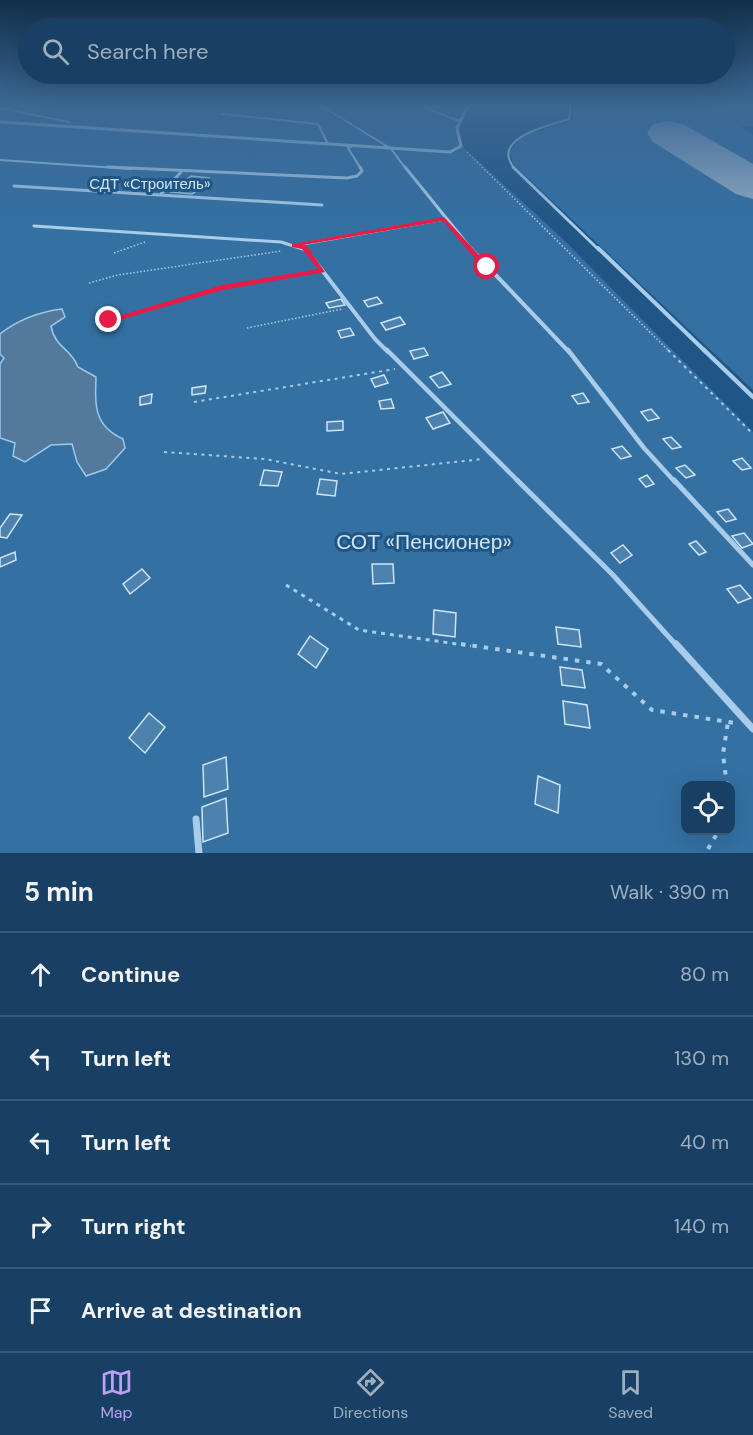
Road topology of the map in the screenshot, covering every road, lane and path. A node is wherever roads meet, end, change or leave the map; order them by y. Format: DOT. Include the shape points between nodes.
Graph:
graph roads {
  1 [pos="328,144"];
  2 [pos="383,144"];
  3 [pos="513,144"];
  4 [pos="352,146"];
  5 [pos="461,146"];
  6 [pos="391,149"];
  7 [pos="0,160"];
  8 [pos="182,172"];
  9 [pos="14,186"];
  10 [pos="161,195"];
  11 [pos="322,205"];
  12 [pos="444,219"];
  13 [pos="34,226"];
  14 [pos="145,242"];
  15 [pos="294,245"];
  16 [pos="281,251"];
  17 [pos="114,253"];
  18 [pos="322,270"];
  19 [pos="89,283"];
  20 [pos="351,307"];
  21 [pos="109,320"];
  22 [pos="247,328"];
  23 [pos="404,368"];
  24 [pos="753,397"];
  25 [pos="194,402"];
  26 [pos="753,434"];
  27 [pos="164,452"];
  28 [pos="495,458"];
  29 [pos="753,565"];
  30 [pos="286,585"];
  31 [pos="728,722"];
  32 [pos="751,727"];
  33 [pos="726,781"];
  34 [pos="196,819"];
  35 [pos="717,835"];
  36 [pos="708,849"];
  37 [pos="199,853"];
  1 -- 4 [label="street"];
  2 -- 6 [label="lane"];
  3 -- 24 [label="lane" via="508,151 512,166"];
  4 -- 6 [label="street"];
  4 -- 8 [label="lane" via="348,148 362,171 347,178"];
  5 -- 6 [label="street" via="450,152"];
  5 -- 26 [label="path"];
  6 -- 12 [label="lane"];
  7 -- 8 [label="lane"];
  8 -- 10 [label="lane"];
  9 -- 10 [label="lane"];
  10 -- 11 [label="lane"];
  12 -- 15 [label="lane"];
  12 -- 29 [label="lane" via="563,344 644,448"];
  13 -- 15 [label="lane"];
  14 -- 17 [label="path"];
  15 -- 18 [label="lane" via="305,248"];
  16 -- 19 [label="path" via="118,275"];
  18 -- 20 [label="lane"];
  18 -- 21 [label="path" via="222,288"];
  20 -- 22 [label="path"];
  20 -- 23 [label="lane"];
  23 -- 25 [label="path"];
  23 -- 28 [label="lane"];
  27 -- 28 [label="path" via="265,459 341,474"];
  28 -- 32 [label="lane" via="613,575"];
  30 -- 31 [label="path" via="359,630 601,664 652,710"];
  31 -- 32 [label="path"];
  31 -- 33 [label="path" via="723,754"];
  34 -- 37 [label="lane"];
  35 -- 36 [label="path"];
}
